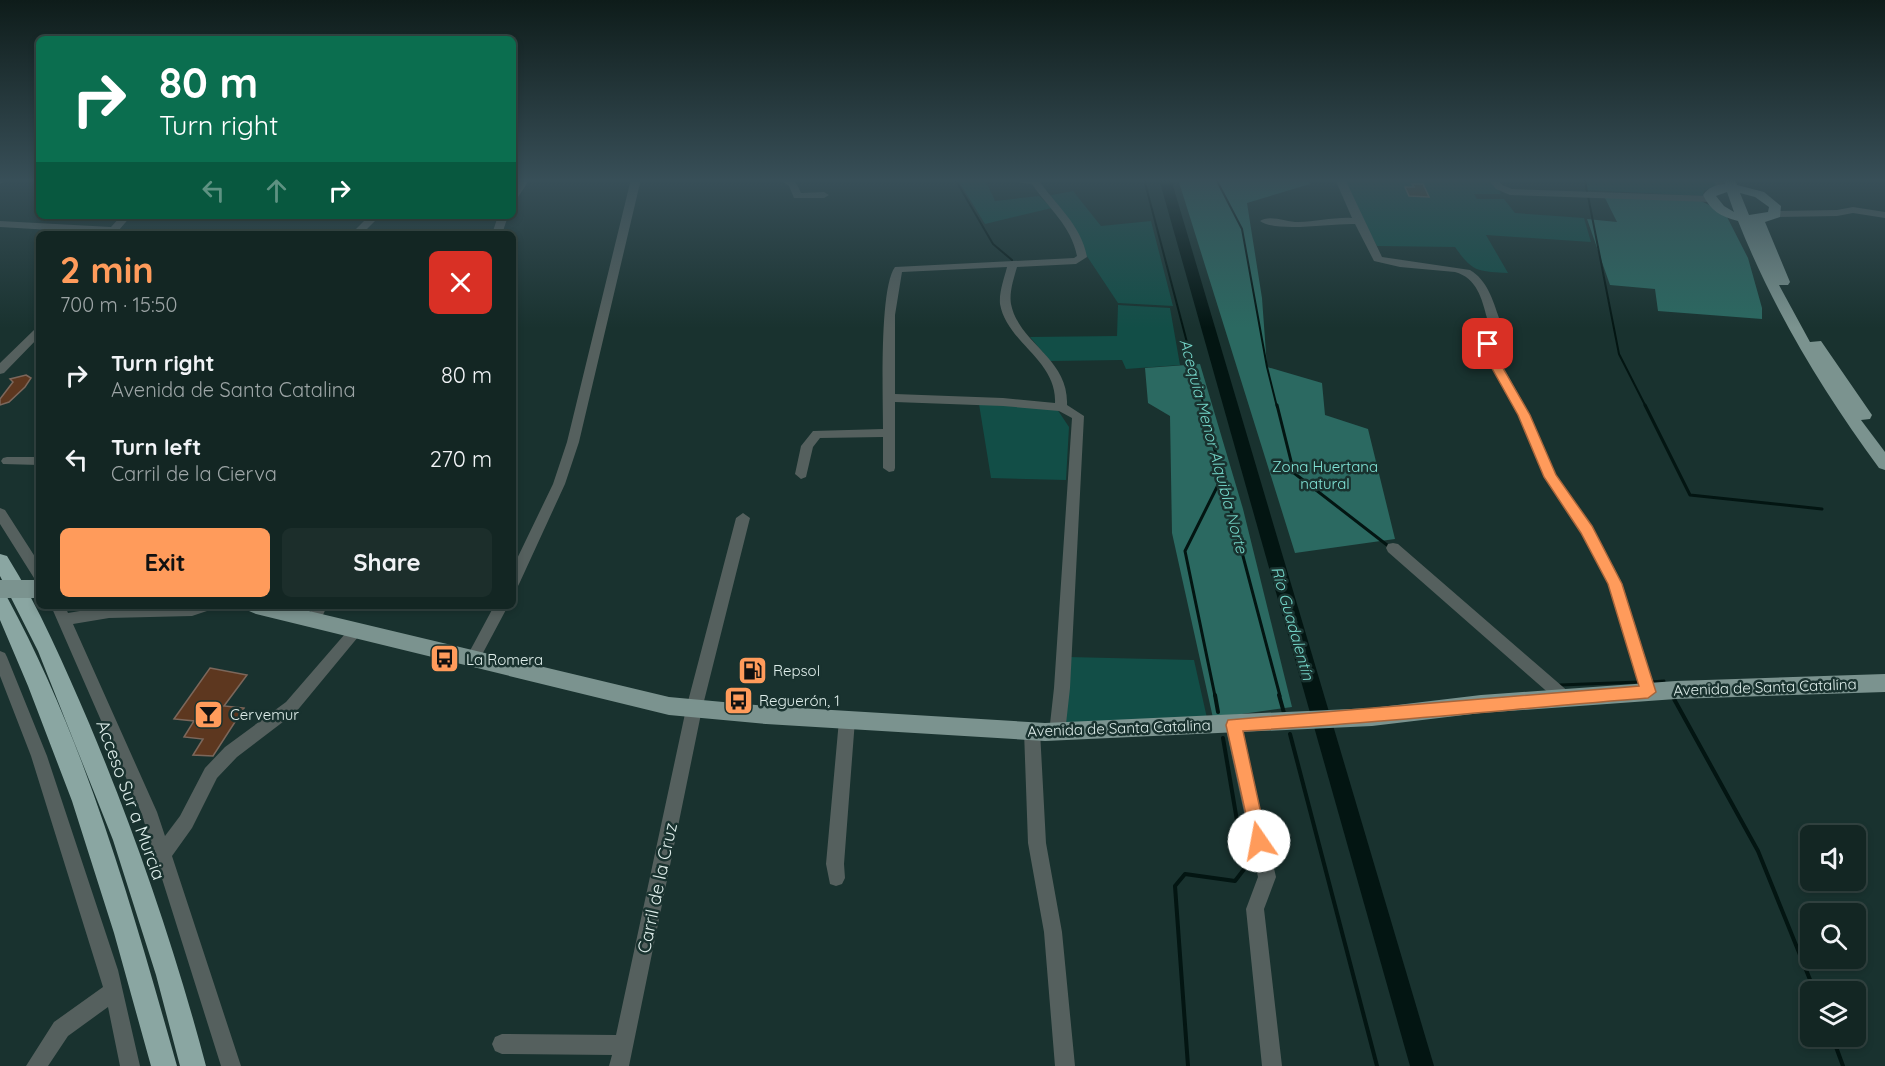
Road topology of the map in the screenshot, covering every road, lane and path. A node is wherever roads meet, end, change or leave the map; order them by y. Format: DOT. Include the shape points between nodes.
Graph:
graph roads {
  1 [pos="68,229"];
  2 [pos="624,229"];
  3 [pos="1071,229"];
  4 [pos="1362,229"];
  5 [pos="1752,229"];
  6 [pos="1755,229"];
  7 [pos="100,231"];
  8 [pos="1013,263"];
  9 [pos="36,334"];
  10 [pos="0,370"];
  11 [pos="889,398"];
  12 [pos="1061,407"];
  13 [pos="889,433"];
  14 [pos="1885,443"];
  15 [pos="7,461"];
  16 [pos="36,461"];
  17 [pos="1885,464"];
  18 [pos="889,468"];
  19 [pos="801,474"];
  20 [pos="0,513"];
  21 [pos="742,518"];
  22 [pos="1393,548"];
  23 [pos="0,561"];
  24 [pos="36,565"];
  25 [pos="516,576"];
  26 [pos="0,589"];
  27 [pos="36,589"];
  28 [pos="0,602"];
  29 [pos="196,609"];
  30 [pos="282,609"];
  31 [pos="499,609"];
  32 [pos="62,612"];
  33 [pos="317,613"];
  34 [pos="356,631"];
  35 [pos="0,657"];
  36 [pos="472,660"];
  37 [pos="1885,683"];
  38 [pos="1648,692"];
  39 [pos="1565,698"];
  40 [pos="694,709"];
  41 [pos="847,720"];
  42 [pos="1233,725"];
  43 [pos="1032,732"];
  44 [pos="1057,733"];
  45 [pos="162,855"];
  46 [pos="836,878"];
  47 [pos="114,991"];
  48 [pos="502,1044"];
  49 [pos="624,1045"];
  50 [pos="36,1066"];
  51 [pos="130,1066"];
  52 [pos="164,1066"];
  53 [pos="193,1066"];
  54 [pos="231,1066"];
  55 [pos="619,1066"];
  56 [pos="1065,1066"];
  57 [pos="1272,1066"];
  1 -- 7 [label="street"];
  2 -- 25 [label="street" via="560,484"];
  3 -- 8 [label="street" via="1081,248 1082,257 1076,261"];
  4 -- 38 [label="street" via="1378,259 1473,274 1493,318 1484,333 1495,363 1524,415 1550,477 1587,530 1615,584"];
  5 -- 17 [label="main road" via="1761,263 1793,328 1835,396"];
  6 -- 14 [label="main road" via="1806,326"];
  8 -- 11 [label="street" via="899,268 890,315"];
  8 -- 12 [label="street" via="1007,285 1008,311 1054,372"];
  9 -- 10 [label="street"];
  11 -- 12 [label="street"];
  11 -- 13 [label="street"];
  12 -- 44 [label="street" via="1078,416"];
  13 -- 18 [label="street"];
  13 -- 19 [label="street" via="817,434 807,446"];
  15 -- 16 [label="street"];
  20 -- 24 [label="street"];
  21 -- 40 [label="street, Carril de la Cruz"];
  22 -- 39 [label="street"];
  23 -- 53 [label="highway, Acceso Sur a Murcia" via="54,664 95,763 149,915"];
  26 -- 27 [label="main road, bridge"];
  28 -- 52 [label="highway" via="34,674 91,821"];
  29 -- 32 [label="street"];
  30 -- 33 [label="main road, Avenida de Santa Catalina"];
  31 -- 36 [label="street"];
  32 -- 45 [label="street" via="149,812"];
  33 -- 34 [label="main road, Avenida de Santa Catalina"];
  34 -- 36 [label="main road, Avenida de Santa Catalina"];
  34 -- 45 [label="street" via="291,707 231,752 211,773 186,822"];
  35 -- 47 [label="street" via="39,755"];
  36 -- 40 [label="main road, Avenida de Santa Catalina" via="616,695"];
  37 -- 38 [label="main road, Avenida de Santa Catalina"];
  38 -- 39 [label="main road, Avenida de Santa Catalina"];
  39 -- 42 [label="main road, Avenida de Santa Catalina"];
  40 -- 41 [label="main road, Avenida de Santa Catalina"];
  40 -- 49 [label="street, Carril de la Cruz"];
  41 -- 43 [label="main road, Avenida de Santa Catalina"];
  41 -- 46 [label="street"];
  42 -- 44 [label="main road, Avenida de Santa Catalina"];
  42 -- 57 [label="street" via="1267,878 1255,909"];
  43 -- 44 [label="main road, Avenida de Santa Catalina"];
  43 -- 56 [label="street" via="1038,843 1053,932"];
  45 -- 54 [label="street"];
  47 -- 50 [label="street" via="61,1029"];
  47 -- 51 [label="street"];
  48 -- 49 [label="street"];
  49 -- 55 [label="street, Carril de la Cruz"];
}
